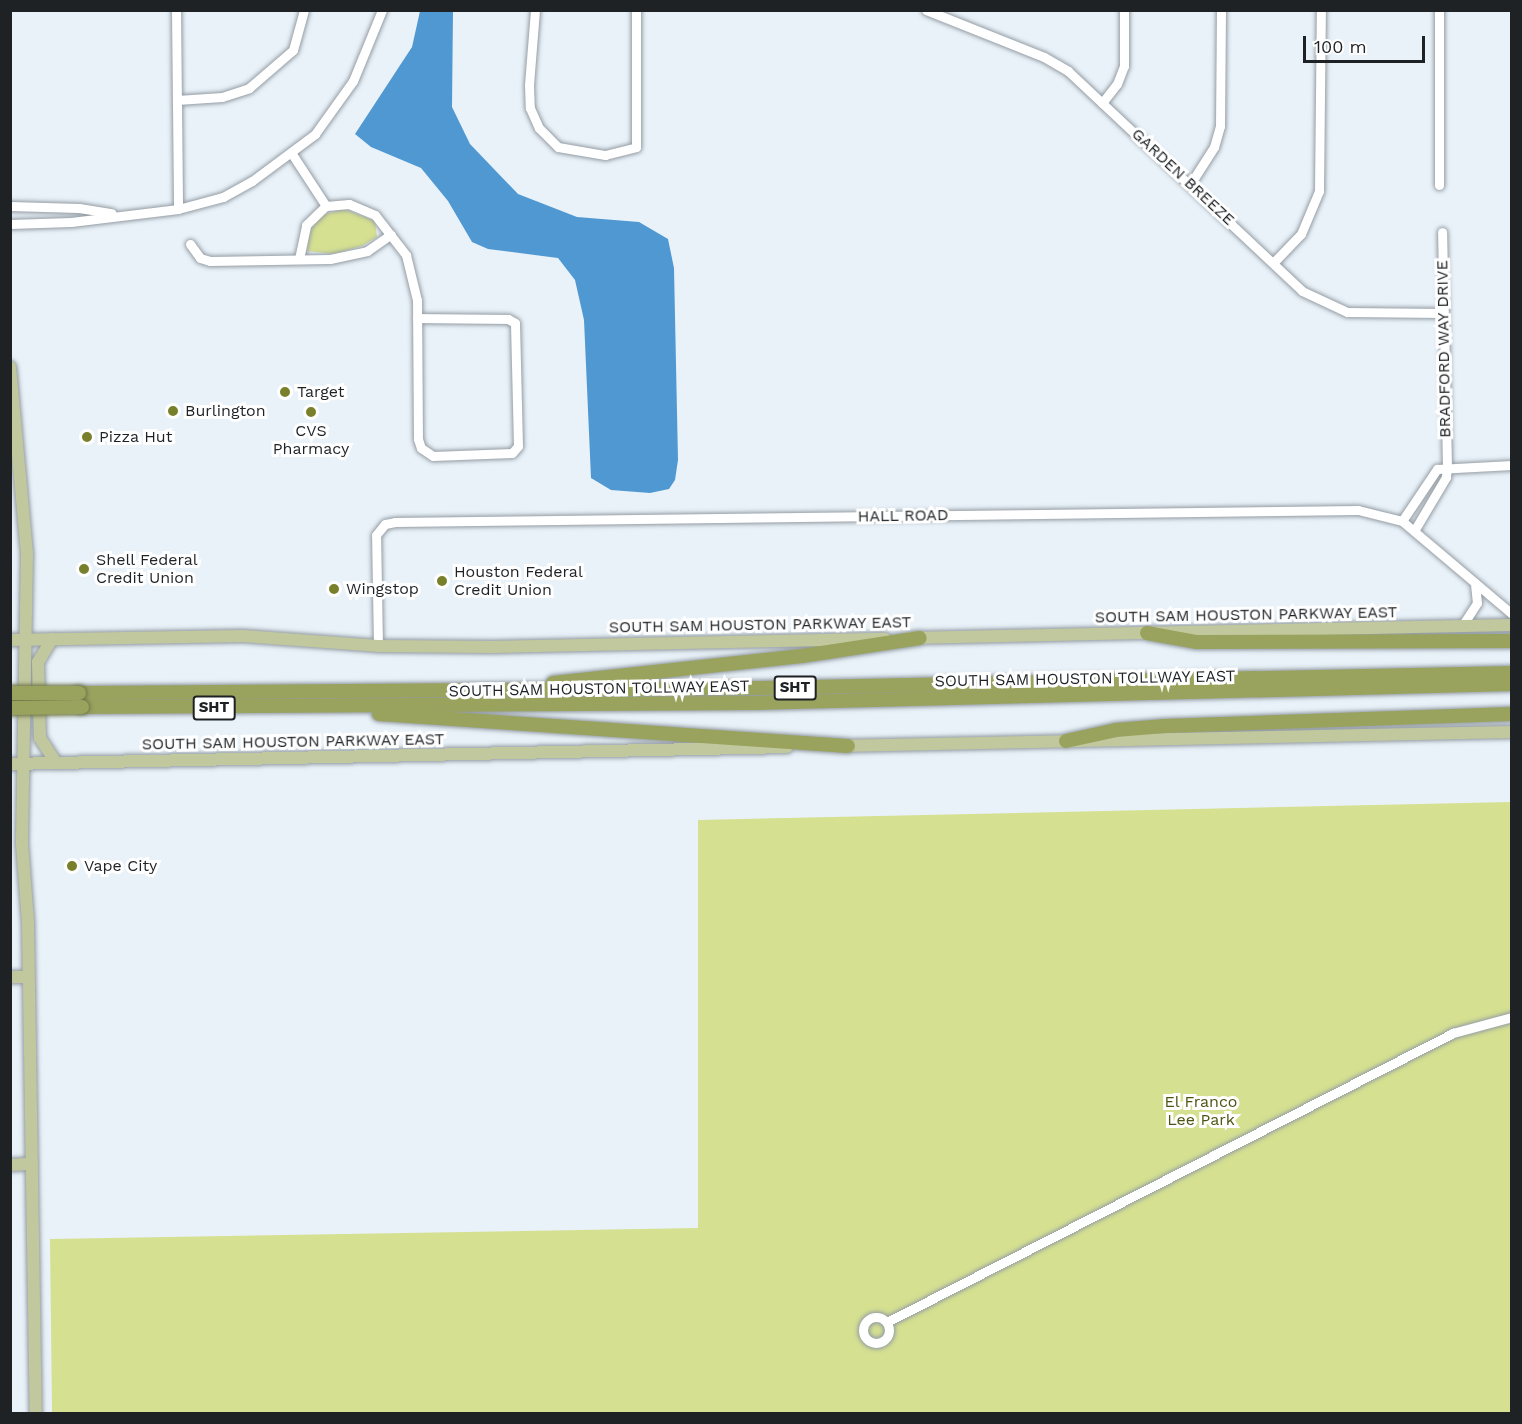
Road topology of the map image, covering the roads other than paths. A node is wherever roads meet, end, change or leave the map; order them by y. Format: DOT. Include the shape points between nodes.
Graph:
graph roads {
  1 [pos="176,10"];
  2 [pos="304,10"];
  3 [pos="382,10"];
  4 [pos="535,10"];
  5 [pos="636,10"];
  6 [pos="926,10"];
  7 [pos="1124,10"];
  8 [pos="1221,10"];
  9 [pos="1321,10"];
  10 [pos="1438,10"];
  11 [pos="177,100"];
  12 [pos="1102,103"];
  13 [pos="292,154"];
  14 [pos="1191,183"];
  15 [pos="1439,185"];
  16 [pos="10,206"];
  17 [pos="326,206"];
  18 [pos="178,209"];
  19 [pos="120,215"];
  20 [pos="10,224"];
  21 [pos="1442,232"];
  22 [pos="391,234"];
  23 [pos="190,244"];
  24 [pos="300,259"];
  25 [pos="1273,263"];
  26 [pos="1443,313"];
  27 [pos="417,318"];
  28 [pos="10,367"];
  29 [pos="1512,465"];
  30 [pos="1447,466"];
  31 [pos="15,470"];
  32 [pos="1402,521"];
  33 [pos="1414,531"];
  34 [pos="1475,583"];
  35 [pos="1512,614"];
  36 [pos="1512,625"];
  37 [pos="1462,626"];
  38 [pos="1148,633"];
  39 [pos="920,638"];
  40 [pos="52,639"];
  41 [pos="10,640"];
  42 [pos="26,640"];
  43 [pos="1512,641"];
  44 [pos="378,646"];
  45 [pos="1512,673"];
  46 [pos="1512,684"];
  47 [pos="488,692"];
  48 [pos="10,693"];
  49 [pos="10,708"];
  50 [pos="347,708"];
  51 [pos="1512,714"];
  52 [pos="1512,732"];
  53 [pos="1066,741"];
  54 [pos="848,746"];
  55 [pos="57,763"];
  56 [pos="16,764"];
  57 [pos="28,976"];
  58 [pos="10,977"];
  59 [pos="1512,1017"];
  60 [pos="32,1164"];
  61 [pos="10,1165"];
  62 [pos="887,1323"];
  63 [pos="36,1413"];
  1 -- 11 [label="street"];
  2 -- 11 [label="street" via="293,50 249,88 222,97"];
  3 -- 13 [label="street" via="353,81 315,134"];
  4 -- 5 [label="street" via="529,85 530,108 539,128 558,147 605,155 636,147"];
  6 -- 12 [label="street, GARDEN BREEZE" via="1044,57 1068,71"];
  7 -- 12 [label="street" via="1124,66 1117,84"];
  8 -- 14 [label="street" via="1220,126 1214,147"];
  9 -- 25 [label="street" via="1319,192 1300,234"];
  10 -- 15 [label="street"];
  11 -- 18 [label="street"];
  12 -- 14 [label="street, GARDEN BREEZE"];
  13 -- 17 [label="street"];
  13 -- 18 [label="street" via="223,197"];
  14 -- 25 [label="street, GARDEN BREEZE"];
  16 -- 19 [label="street" via="80,208"];
  17 -- 22 [label="street" via="362,207 375,215"];
  17 -- 24 [label="street" via="306,225"];
  18 -- 19 [label="street"];
  19 -- 20 [label="street"];
  21 -- 26 [label="street, BRADFORD WAY DRIVE"];
  22 -- 24 [label="street" via="367,251"];
  22 -- 27 [label="street" via="408,262"];
  23 -- 24 [label="street" via="200,258 210,261"];
  25 -- 26 [label="street, GARDEN BREEZE" via="1302,291 1347,312"];
  26 -- 30 [label="street, BRADFORD WAY DRIVE"];
  27 -- 27 [label="street" via="508,319 518,328 518,446 506,456 426,455 418,439"];
  28 -- 31 [label="main road"];
  29 -- 30 [label="street"];
  30 -- 32 [label="street" via="1437,469"];
  30 -- 33 [label="street" via="1446,477"];
  31 -- 42 [label="main road" via="27,554"];
  32 -- 33 [label="street, HALL ROAD"];
  32 -- 44 [label="street, HALL ROAD" via="1358,510 395,522 385,524 376,535"];
  33 -- 34 [label="street, HALL ROAD"];
  34 -- 35 [label="street, HALL ROAD"];
  34 -- 37 [label="street" via="1477,603"];
  36 -- 37 [label="main road, SOUTH SAM HOUSTON PARKWAY EAST"];
  37 -- 38 [label="main road, SOUTH SAM HOUSTON PARKWAY EAST"];
  38 -- 39 [label="main road, SOUTH SAM HOUSTON PARKWAY EAST"];
  38 -- 43 [label="highway" via="1197,642"];
  39 -- 44 [label="main road, SOUTH SAM HOUSTON PARKWAY EAST"];
  39 -- 47 [label="highway" via="802,656"];
  40 -- 42 [label="main road, SOUTH SAM HOUSTON PARKWAY EAST"];
  40 -- 44 [label="main road, SOUTH SAM HOUSTON PARKWAY EAST" via="243,636"];
  40 -- 55 [label="main road" via="38,662 40,738"];
  41 -- 42 [label="main road, SOUTH SAM HOUSTON PARKWAY EAST"];
  42 -- 56 [label="main road"];
  45 -- 47 [label="highway, SOUTH SAM HOUSTON TOLLWAY EAST / SHT"];
  46 -- 50 [label="highway, SOUTH SAM HOUSTON TOLLWAY EAST / SHT" via="754,704"];
  47 -- 48 [label="highway, SOUTH SAM HOUSTON TOLLWAY EAST / SHT, bridge"];
  49 -- 50 [label="highway, SOUTH SAM HOUSTON TOLLWAY EAST / SHT, bridge"];
  50 -- 54 [label="highway" via="388,716"];
  51 -- 53 [label="highway" via="1165,726 1116,730"];
  52 -- 53 [label="main road, SOUTH SAM HOUSTON PARKWAY EAST"];
  53 -- 54 [label="main road, SOUTH SAM HOUSTON PARKWAY EAST"];
  54 -- 55 [label="main road, SOUTH SAM HOUSTON PARKWAY EAST"];
  55 -- 56 [label="main road, SOUTH SAM HOUSTON PARKWAY EAST"];
  56 -- 57 [label="main road"];
  57 -- 58 [label="main road"];
  57 -- 60 [label="main road"];
  59 -- 62 [label="street" via="1453,1033"];
  60 -- 61 [label="main road"];
  60 -- 63 [label="main road"];
}
